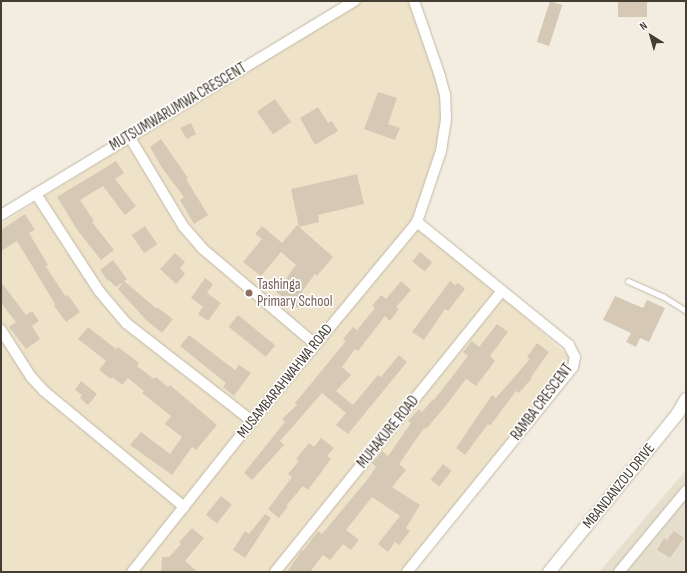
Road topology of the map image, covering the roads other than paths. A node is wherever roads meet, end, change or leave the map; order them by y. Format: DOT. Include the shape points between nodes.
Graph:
graph roads {
  1 [pos="355,1"];
  2 [pos="414,1"];
  3 [pos="129,136"];
  4 [pos="36,194"];
  5 [pos="1,215"];
  6 [pos="417,222"];
  7 [pos="628,281"];
  8 [pos="502,292"];
  9 [pos="686,311"];
  10 [pos="1,330"];
  11 [pos="315,344"];
  12 [pos="686,399"];
  13 [pos="252,421"];
  14 [pos="686,492"];
  15 [pos="184,507"];
  16 [pos="132,572"];
  17 [pos="275,572"];
  18 [pos="406,572"];
  19 [pos="549,572"];
  20 [pos="619,572"];
  1 -- 3 [label="street, MUTSUMWARUMWA CRESCENT"];
  2 -- 6 [label="street, MUSAMBARAHWAHWA ROAD" via="440,76 445,95 446,119 441,150"];
  3 -- 4 [label="street, MUTSUMWARUMWA CRESCENT"];
  3 -- 11 [label="street" via="183,226 203,249"];
  4 -- 5 [label="street, MUTSUMWARUMWA CRESCENT"];
  4 -- 13 [label="street" via="99,291 126,323"];
  6 -- 8 [label="street, RAMBA CRESCENT"];
  6 -- 11 [label="street, MUSAMBARAHWAHWA ROAD"];
  7 -- 9 [label="lane" via="664,297"];
  8 -- 17 [label="street, MUHAKURE ROAD"];
  8 -- 18 [label="street, RAMBA CRESCENT" via="569,345 575,357 573,367"];
  10 -- 15 [label="street" via="44,391"];
  11 -- 13 [label="street, MUSAMBARAHWAHWA ROAD"];
  12 -- 19 [label="street, MBANDANZOU DRIVE" via="678,413"];
  13 -- 15 [label="street, MUSAMBARAHWAHWA ROAD"];
  14 -- 20 [label="street"];
  15 -- 16 [label="street, MUSAMBARAHWAHWA ROAD"];
}
